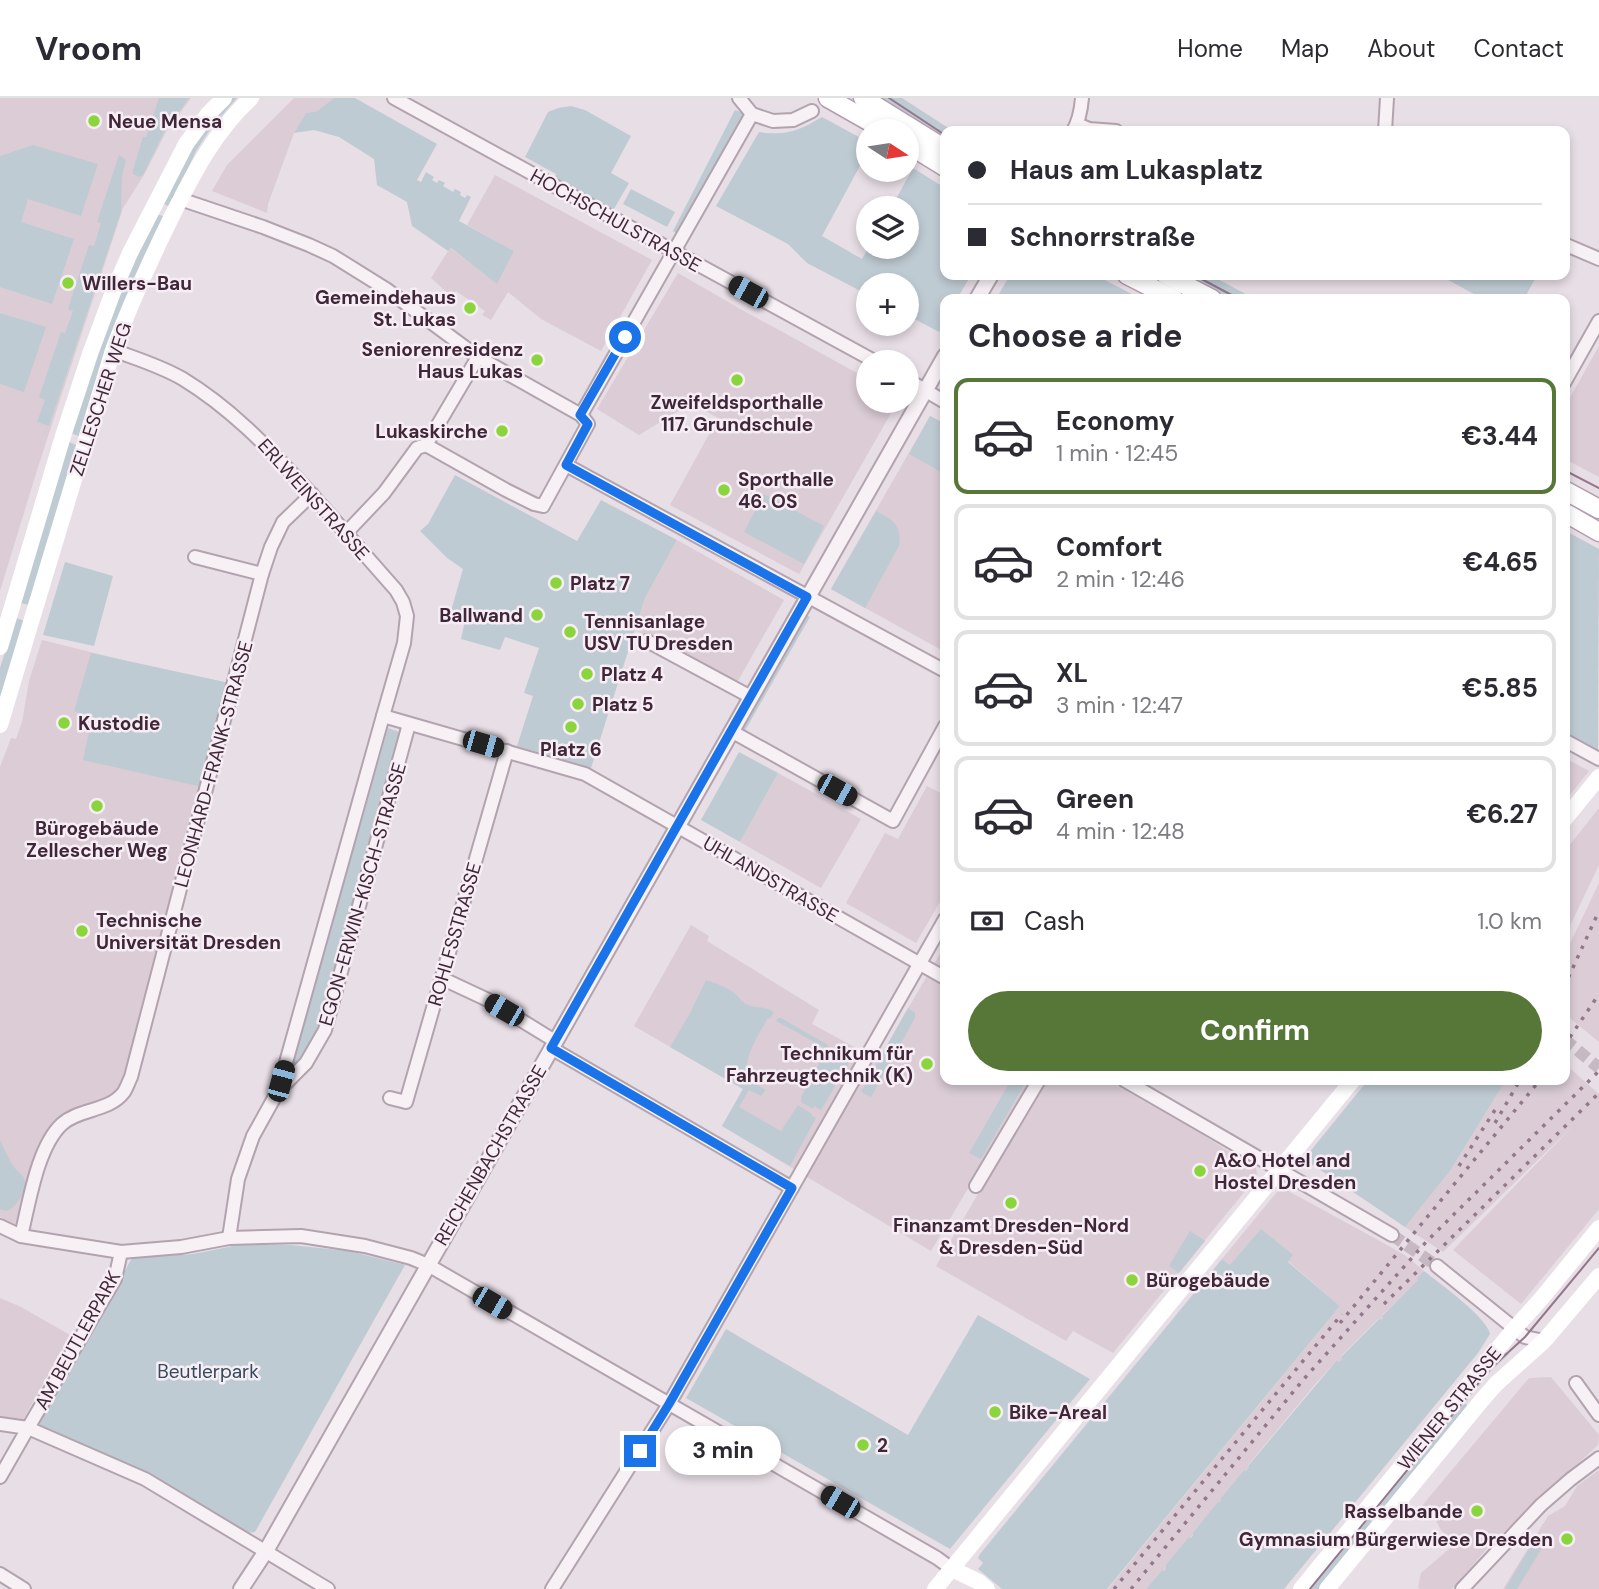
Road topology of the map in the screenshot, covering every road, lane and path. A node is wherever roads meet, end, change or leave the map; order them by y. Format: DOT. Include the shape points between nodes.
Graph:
graph roads {
  1 [pos="223,98"];
  2 [pos="251,98"];
  3 [pos="394,98"];
  4 [pos="739,98"];
  5 [pos="828,98"];
  6 [pos="863,98"];
  7 [pos="1082,98"];
  8 [pos="1387,98"];
  9 [pos="812,111"];
  10 [pos="752,114"];
  11 [pos="865,119"];
  12 [pos="1075,126"];
  13 [pos="1385,126"];
  14 [pos="940,146"];
  15 [pos="919,151"];
  16 [pos="940,164"];
  17 [pos="180,199"];
  18 [pos="1570,247"];
  19 [pos="674,251"];
  20 [pos="1599,259"];
  21 [pos="1137,280"];
  22 [pos="1176,280"];
  23 [pos="1164,294"];
  24 [pos="1202,294"];
  25 [pos="1599,321"];
  26 [pos="113,350"];
  27 [pos="856,351"];
  28 [pos="478,357"];
  29 [pos="940,364"];
  30 [pos="1570,372"];
  31 [pos="919,386"];
  32 [pos="926,390"];
  33 [pos="940,399"];
  34 [pos="580,415"];
  35 [pos="426,445"];
  36 [pos="566,465"];
  37 [pos="312,494"];
  38 [pos="1570,494"];
  39 [pos="1599,509"];
  40 [pos="1570,515"];
  41 [pos="1599,531"];
  42 [pos="346,533"];
  43 [pos="195,557"];
  44 [pos="262,574"];
  45 [pos="807,597"];
  46 [pos="647,641"];
  47 [pos="0,647"];
  48 [pos="940,668"];
  49 [pos="751,697"];
  50 [pos="383,716"];
  51 [pos="0,724"];
  52 [pos="409,724"];
  53 [pos="732,731"];
  54 [pos="940,735"];
  55 [pos="1570,743"];
  56 [pos="508,751"];
  57 [pos="1599,759"];
  58 [pos="1599,777"];
  59 [pos="1570,813"];
  60 [pos="678,826"];
  61 [pos="940,928"];
  62 [pos="920,964"];
  63 [pos="940,975"];
  64 [pos="441,978"];
  65 [pos="553,1045"];
  66 [pos="1037,1085"];
  67 [pos="1133,1085"];
  68 [pos="1349,1085"];
  69 [pos="278,1091"];
  70 [pos="390,1098"];
  71 [pos="1280,1169"];
  72 [pos="976,1186"];
  73 [pos="792,1188"];
  74 [pos="0,1226"];
  75 [pos="1599,1228"];
  76 [pos="1392,1235"];
  77 [pos="21,1236"];
  78 [pos="229,1238"];
  79 [pos="121,1252"];
  80 [pos="428,1265"];
  81 [pos="1437,1266"];
  82 [pos="1599,1276"];
  83 [pos="1528,1337"];
  84 [pos="1576,1383"];
  85 [pos="669,1404"];
  86 [pos="1599,1416"];
  87 [pos="0,1424"];
  88 [pos="28,1428"];
  89 [pos="1599,1458"];
  90 [pos="0,1477"];
  91 [pos="266,1551"];
  92 [pos="952,1569"];
  93 [pos="0,1574"];
  94 [pos="24,1589"];
  95 [pos="241,1589"];
  96 [pos="328,1589"];
  97 [pos="552,1589"];
  98 [pos="935,1589"];
  99 [pos="965,1589"];
  100 [pos="987,1589"];
  101 [pos="1301,1589"];
  102 [pos="1327,1589"];
  103 [pos="1462,1589"];
  1 -- 47 [label="main road, ZELLESCHER WEG" via="186,144 113,292"];
  2 -- 17 [label="main road, ZELLESCHER WEG" via="214,140"];
  3 -- 19 [label="street, HOCHSCHULSTRASSE"];
  4 -- 10 [label="street"];
  5 -- 11 [label="main road"];
  6 -- 14 [label="main road"];
  7 -- 12 [label="street"];
  8 -- 13 [label="street"];
  9 -- 10 [label="street" via="793,120 773,121"];
  10 -- 19 [label="street"];
  15 -- 16 [label="main road"];
  17 -- 26 [label="main road, ZELLESCHER WEG"];
  17 -- 28 [label="street" via="333,256"];
  18 -- 20 [label="street"];
  19 -- 27 [label="street, HOCHSCHULSTRASSE"];
  19 -- 34 [label="street"];
  21 -- 23 [label="main road"];
  22 -- 24 [label="main road"];
  25 -- 30 [label="street"];
  26 -- 37 [label="street, ERLWEINSTRASSE" via="157,366 201,391 255,435"];
  26 -- 51 [label="main road, ZELLESCHER WEG"];
  28 -- 34 [label="street"];
  28 -- 35 [label="street"];
  29 -- 32 [label="street, REICHENBACHSTRASSE"];
  31 -- 32 [label="street"];
  32 -- 33 [label="street"];
  32 -- 45 [label="street, REICHENBACHSTRASSE"];
  34 -- 36 [label="street" via="588,424"];
  35 -- 36 [label="street" via="543,506"];
  35 -- 42 [label="street" via="417,448 384,493"];
  36 -- 45 [label="street"];
  37 -- 42 [label="street, ERLWEINSTRASSE"];
  37 -- 44 [label="street, LEONHARD-FRANK-STRASSE" via="283,522"];
  38 -- 39 [label="main road"];
  40 -- 41 [label="main road"];
  42 -- 50 [label="street, ERLWEINSTRASSE" via="396,590 407,616"];
  43 -- 44 [label="street"];
  44 -- 77 [label="street, LEONHARD-FRANK-STRASSE" via="131,1077 123,1093 105,1107 79,1113 52,1136 43,1153"];
  45 -- 48 [label="street"];
  45 -- 49 [label="street, REICHENBACHSTRASSE"];
  46 -- 49 [label="street"];
  49 -- 53 [label="street, REICHENBACHSTRASSE"];
  50 -- 52 [label="street, UHLANDSTRASSE"];
  50 -- 69 [label="street, EGON-ERWIN-KISCH-STRASSE"];
  52 -- 56 [label="street, UHLANDSTRASSE"];
  52 -- 69 [label="street, EGON-ERWIN-KISCH-STRASSE" via="325,1030 306,1063"];
  53 -- 54 [label="street" via="893,821"];
  53 -- 60 [label="street, REICHENBACHSTRASSE"];
  55 -- 57 [label="street"];
  56 -- 60 [label="street, UHLANDSTRASSE" via="585,774"];
  56 -- 64 [label="street, ROHLFSSTRASSE"];
  58 -- 59 [label="main road"];
  60 -- 62 [label="street, UHLANDSTRASSE"];
  60 -- 65 [label="street, REICHENBACHSTRASSE"];
  61 -- 62 [label="street"];
  62 -- 63 [label="street, UHLANDSTRASSE"];
  62 -- 73 [label="street"];
  64 -- 65 [label="street" via="488,1000"];
  64 -- 70 [label="street, ROHLFSSTRASSE" via="406,1102"];
  65 -- 73 [label="street"];
  65 -- 80 [label="street, REICHENBACHSTRASSE"];
  66 -- 72 [label="street"];
  67 -- 71 [label="street"];
  68 -- 71 [label="main road"];
  69 -- 78 [label="street, EGON-ERWIN-KISCH-STRASSE" via="253,1136 237,1179"];
  71 -- 76 [label="street"];
  71 -- 92 [label="main road"];
  73 -- 85 [label="street"];
  74 -- 77 [label="street"];
  75 -- 83 [label="main road, WIENER STRASSE" via="1541,1299"];
  77 -- 79 [label="street"];
  78 -- 79 [label="street, AM BEUTLERPARK"];
  78 -- 80 [label="street, AM BEUTLERPARK" via="301,1236 366,1246"];
  79 -- 88 [label="street, AM BEUTLERPARK" via="115,1279"];
  80 -- 85 [label="street, AM BEUTLERPARK"];
  80 -- 91 [label="street, REICHENBACHSTRASSE"];
  81 -- 83 [label="street"];
  82 -- 83 [label="main road, WIENER STRASSE"];
  83 -- 101 [label="main road, WIENER STRASSE"];
  83 -- 102 [label="main road, WIENER STRASSE" via="1496,1384"];
  84 -- 86 [label="street"];
  85 -- 92 [label="street, AM BEUTLERPARK"];
  85 -- 97 [label="street"];
  87 -- 88 [label="street"];
  88 -- 90 [label="street"];
  88 -- 91 [label="street, AM BEUTLERPARK" via="145,1479"];
  89 -- 103 [label="street" via="1541,1505"];
  91 -- 95 [label="street, REICHENBACHSTRASSE"];
  91 -- 96 [label="street, AM BEUTLERPARK"];
  92 -- 98 [label="main road"];
  92 -- 99 [label="main road"];
  92 -- 100 [label="main road"];
  93 -- 94 [label="street"];
}
